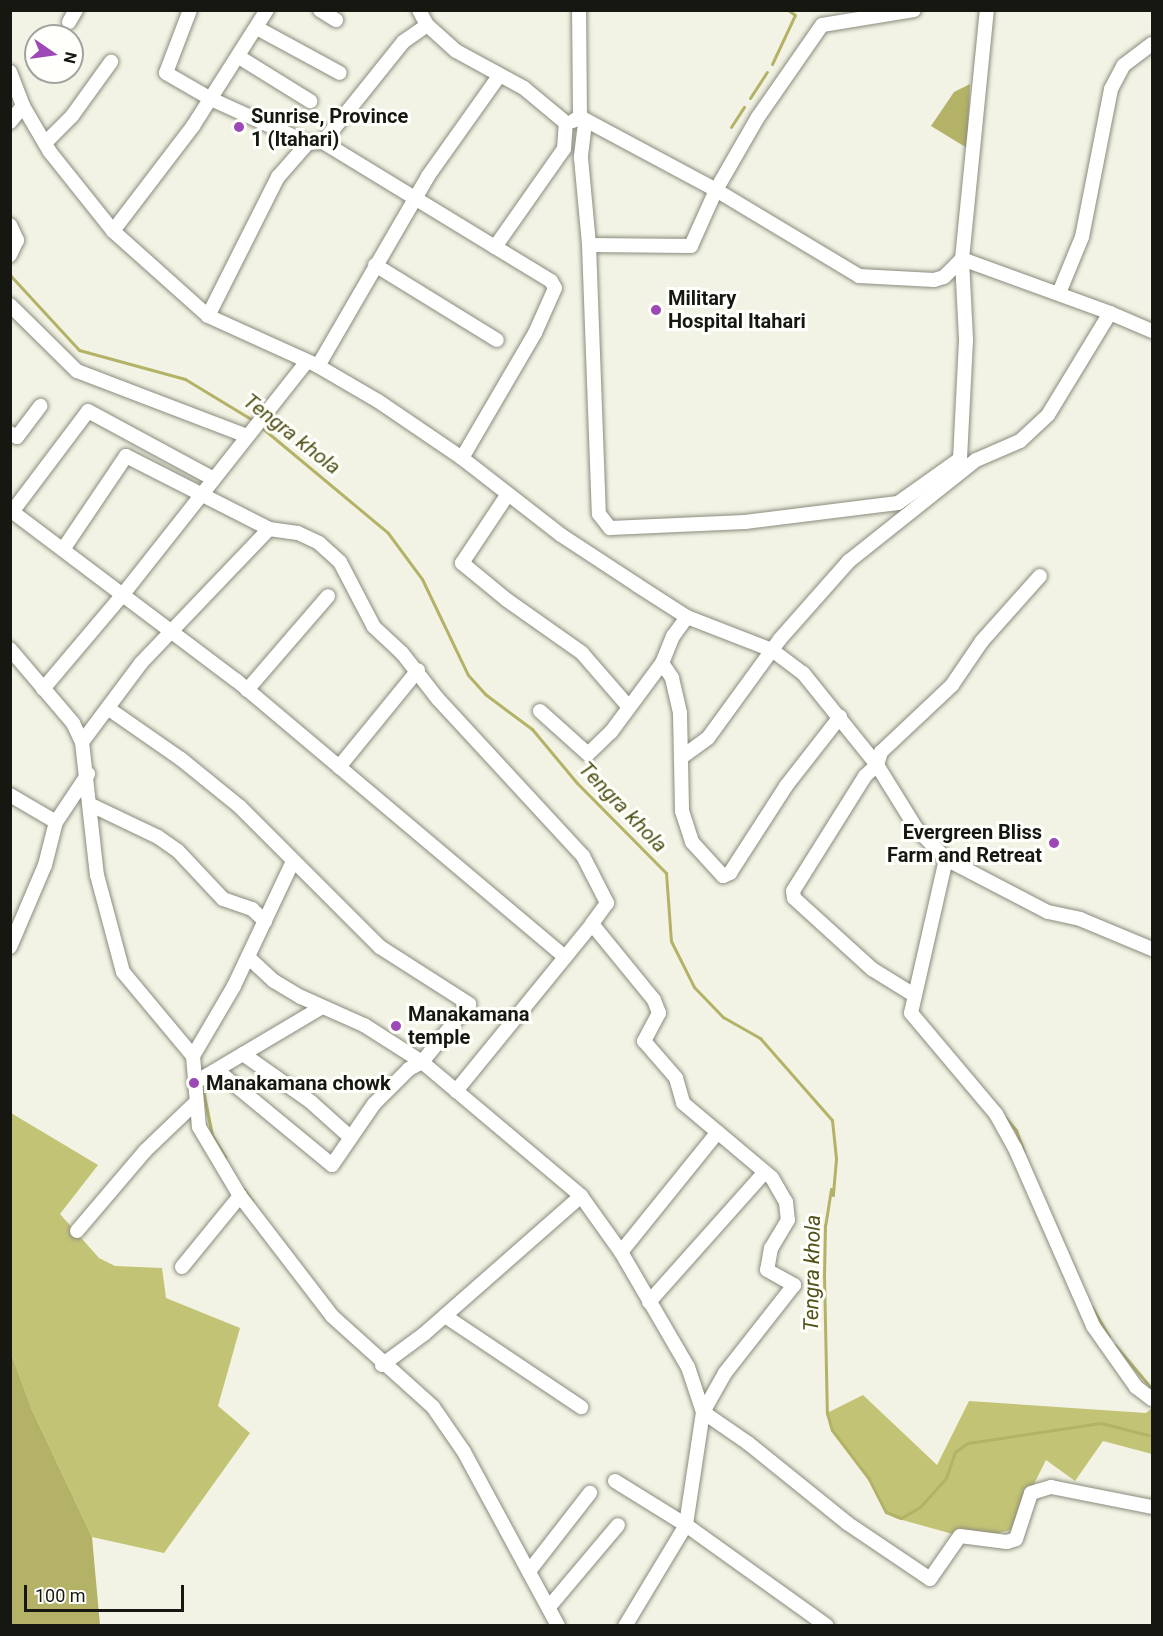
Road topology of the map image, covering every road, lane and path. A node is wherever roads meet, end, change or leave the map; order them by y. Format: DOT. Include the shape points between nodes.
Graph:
graph roads {
  1 [pos="190,10"];
  2 [pos="267,10"];
  3 [pos="320,10"];
  4 [pos="418,10"];
  5 [pos="579,10"];
  6 [pos="914,10"];
  7 [pos="987,10"];
  8 [pos="336,20"];
  9 [pos="427,25"];
  10 [pos="257,28"];
  11 [pos="1152,44"];
  12 [pos="239,57"];
  13 [pos="111,62"];
  14 [pos="10,72"];
  15 [pos="340,73"];
  16 [pos="499,76"];
  17 [pos="211,99"];
  18 [pos="309,101"];
  19 [pos="22,106"];
  20 [pos="583,120"];
  21 [pos="10,122"];
  22 [pos="566,123"];
  23 [pos="323,142"];
  24 [pos="45,143"];
  25 [pos="308,143"];
  26 [pos="716,190"];
  27 [pos="414,199"];
  28 [pos="10,225"];
  29 [pos="113,231"];
  30 [pos="589,245"];
  31 [pos="495,247"];
  32 [pos="13,252"];
  33 [pos="962,259"];
  34 [pos="375,265"];
  35 [pos="1059,292"];
  36 [pos="10,305"];
  37 [pos="1110,313"];
  38 [pos="208,315"];
  39 [pos="1152,331"];
  40 [pos="497,340"];
  41 [pos="313,363"];
  42 [pos="40,406"];
  43 [pos="10,433"];
  44 [pos="247,436"];
  45 [pos="462,458"];
  46 [pos="214,479"];
  47 [pos="508,494"];
  48 [pos="200,495"];
  49 [pos="11,511"];
  50 [pos="269,529"];
  51 [pos="64,548"];
  52 [pos="1040,576"];
  53 [pos="123,593"];
  54 [pos="328,596"];
  55 [pos="687,617"];
  56 [pos="172,629"];
  57 [pos="10,650"];
  58 [pos="772,650"];
  59 [pos="662,663"];
  60 [pos="418,670"];
  61 [pos="43,688"];
  62 [pos="247,690"];
  63 [pos="627,705"];
  64 [pos="110,708"];
  65 [pos="540,711"];
  66 [pos="840,717"];
  67 [pos="82,742"];
  68 [pos="683,756"];
  69 [pos="877,765"];
  70 [pos="339,767"];
  71 [pos="88,774"];
  72 [pos="10,795"];
  73 [pos="91,805"];
  74 [pos="56,822"];
  75 [pos="946,859"];
  76 [pos="293,861"];
  77 [pos="10,913"];
  78 [pos="24,919"];
  79 [pos="265,921"];
  80 [pos="592,924"];
  81 [pos="10,947"];
  82 [pos="1152,949"];
  83 [pos="248,957"];
  84 [pos="565,957"];
  85 [pos="914,995"];
  86 [pos="322,1007"];
  87 [pos="243,1054"];
  88 [pos="193,1056"];
  89 [pos="422,1062"];
  90 [pos="219,1072"];
  91 [pos="194,1083"];
  92 [pos="456,1091"];
  93 [pos="195,1103"];
  94 [pos="718,1132"];
  95 [pos="350,1137"];
  96 [pos="765,1172"];
  97 [pos="240,1196"];
  98 [pos="581,1196"];
  99 [pos="77,1231"];
  100 [pos="621,1252"];
  101 [pos="182,1268"];
  102 [pos="649,1302"];
  103 [pos="445,1316"];
  104 [pos="382,1365"];
  105 [pos="1152,1399"];
  106 [pos="581,1407"];
  107 [pos="703,1412"];
  108 [pos="615,1481"];
  109 [pos="590,1493"];
  110 [pos="1152,1507"];
  111 [pos="618,1525"];
  112 [pos="686,1525"];
  113 [pos="530,1570"];
  114 [pos="549,1607"];
  115 [pos="558,1626"];
  116 [pos="624,1626"];
  117 [pos="826,1626"];
  1 -- 17 [label="street" via="166,74"];
  2 -- 10 [label="street"];
  3 -- 8 [label="street"];
  4 -- 9 [label="street"];
  5 -- 20 [label="street"];
  6 -- 26 [label="street" via="822,25 758,117"];
  7 -- 33 [label="street"];
  9 -- 16 [label="street" via="456,51"];
  9 -- 23 [label="street" via="403,42"];
  10 -- 12 [label="street"];
  10 -- 15 [label="street"];
  11 -- 35 [label="street" via="1115,76 1082,237"];
  12 -- 17 [label="street"];
  12 -- 18 [label="street"];
  13 -- 24 [label="street" via="72,116"];
  14 -- 19 [label="street"];
  16 -- 22 [label="street" via="524,88"];
  16 -- 27 [label="street"];
  17 -- 25 [label="street"];
  17 -- 29 [label="street"];
  19 -- 21 [label="street"];
  19 -- 24 [label="street"];
  20 -- 22 [label="street"];
  20 -- 26 [label="street" via="652,152"];
  20 -- 30 [label="street" via="581,158"];
  22 -- 31 [label="street" via="564,149"];
  23 -- 25 [label="street"];
  23 -- 27 [label="street"];
  24 -- 29 [label="street"];
  25 -- 38 [label="street" via="273,186"];
  26 -- 30 [label="street" via="691,246"];
  26 -- 33 [label="street" via="859,276 934,280 944,277"];
  27 -- 31 [label="street"];
  27 -- 34 [label="street"];
  28 -- 32 [label="street"];
  29 -- 38 [label="street"];
  30 -- 33 [label="street" via="599,514 605,525 615,529 746,522 898,503 960,459 966,339"];
  31 -- 45 [label="street" via="552,282 555,288 535,333"];
  33 -- 35 [label="street"];
  34 -- 40 [label="street"];
  34 -- 41 [label="street"];
  35 -- 37 [label="street"];
  36 -- 44 [label="street" via="77,371"];
  37 -- 39 [label="street"];
  37 -- 58 [label="street" via="1048,415 1020,441 976,460 849,561"];
  38 -- 41 [label="street"];
  41 -- 44 [label="street"];
  41 -- 45 [label="street"];
  42 -- 43 [label="street" via="17,437"];
  44 -- 46 [label="street"];
  45 -- 47 [label="street"];
  46 -- 48 [label="street"];
  46 -- 49 [label="street" via="87,411"];
  47 -- 55 [label="street" via="561,535"];
  47 -- 63 [label="street" via="462,563 582,653"];
  48 -- 50 [label="street"];
  48 -- 51 [label="street" via="126,456"];
  48 -- 53 [label="street"];
  49 -- 51 [label="street"];
  50 -- 56 [label="street"];
  50 -- 60 [label="street" via="298,533 319,543 340,562 374,627"];
  51 -- 53 [label="street"];
  52 -- 69 [label="street" via="982,641 952,685 881,752"];
  53 -- 56 [label="street"];
  53 -- 61 [label="street"];
  54 -- 62 [label="street"];
  55 -- 58 [label="street"];
  55 -- 59 [label="street" via="673,636"];
  56 -- 62 [label="street"];
  56 -- 64 [label="street" via="141,663"];
  57 -- 61 [label="street"];
  58 -- 66 [label="street" via="803,673"];
  58 -- 68 [label="street" via="708,738"];
  59 -- 63 [label="street"];
  59 -- 68 [label="street" via="672,678 680,712"];
  60 -- 70 [label="street"];
  60 -- 80 [label="street" via="438,699 583,856 607,903"];
  61 -- 67 [label="street" via="73,723"];
  62 -- 70 [label="street"];
  63 -- 65 [label="street" via="611,732 588,754"];
  64 -- 67 [label="street"];
  64 -- 76 [label="street" via="231,800"];
  66 -- 68 [label="street" via="786,786 730,873 723,876 692,842 686,829"];
  66 -- 69 [label="street"];
  67 -- 71 [label="street"];
  69 -- 75 [label="street" via="916,828"];
  69 -- 85 [label="street" via="805,867 793,891 794,898 872,969"];
  70 -- 84 [label="street"];
  71 -- 73 [label="street"];
  71 -- 74 [label="street"];
  72 -- 74 [label="street"];
  73 -- 79 [label="street" via="158,837 178,851 223,898 252,909"];
  73 -- 88 [label="street" via="97,875 123,972"];
  74 -- 78 [label="street" via="45,865"];
  75 -- 82 [label="street" via="1048,912 1080,919"];
  75 -- 85 [label="street"];
  76 -- 79 [label="street"];
  76 -- 89 [label="street" via="381,947 469,1004"];
  77 -- 78 [label="street"];
  78 -- 81 [label="street"];
  79 -- 83 [label="street"];
  80 -- 84 [label="street"];
  80 -- 94 [label="street" via="654,1000 659,1013 644,1041 676,1078 682,1103"];
  83 -- 86 [label="street" via="274,981"];
  83 -- 88 [label="street"];
  84 -- 92 [label="street"];
  85 -- 105 [label="street" via="911,1013 996,1114 1015,1148 1093,1326 1136,1388"];
  86 -- 87 [label="street"];
  86 -- 89 [label="street" via="363,1025"];
  87 -- 90 [label="street"];
  87 -- 95 [label="street" via="311,1102"];
  88 -- 91 [label="street"];
  89 -- 92 [label="street"];
  89 -- 95 [label="street" via="385,1092"];
  90 -- 91 [label="street"];
  90 -- 95 [label="street" via="332,1165"];
  91 -- 93 [label="street"];
  92 -- 98 [label="street"];
  93 -- 97 [label="street" via="200,1127"];
  93 -- 99 [label="street" via="145,1151"];
  94 -- 96 [label="street"];
  94 -- 100 [label="street"];
  96 -- 102 [label="street"];
  96 -- 107 [label="street" via="786,1202 788,1220 771,1248 767,1269 794,1286 725,1373"];
  97 -- 101 [label="street"];
  97 -- 104 [label="street" via="332,1316"];
  98 -- 100 [label="street"];
  98 -- 103 [label="street"];
  100 -- 102 [label="street"];
  102 -- 107 [label="street" via="688,1367"];
  103 -- 104 [label="street"];
  103 -- 106 [label="street"];
  104 -- 113 [label="street" via="433,1407 464,1452"];
  107 -- 110 [label="street" via="847,1523 930,1579 960,1536 1007,1542 1016,1539 1032,1493 1052,1487"];
  107 -- 112 [label="street"];
  108 -- 112 [label="street"];
  109 -- 113 [label="street"];
  111 -- 114 [label="street"];
  112 -- 116 [label="street"];
  112 -- 117 [label="street"];
  113 -- 114 [label="street"];
  114 -- 115 [label="street"];
}
